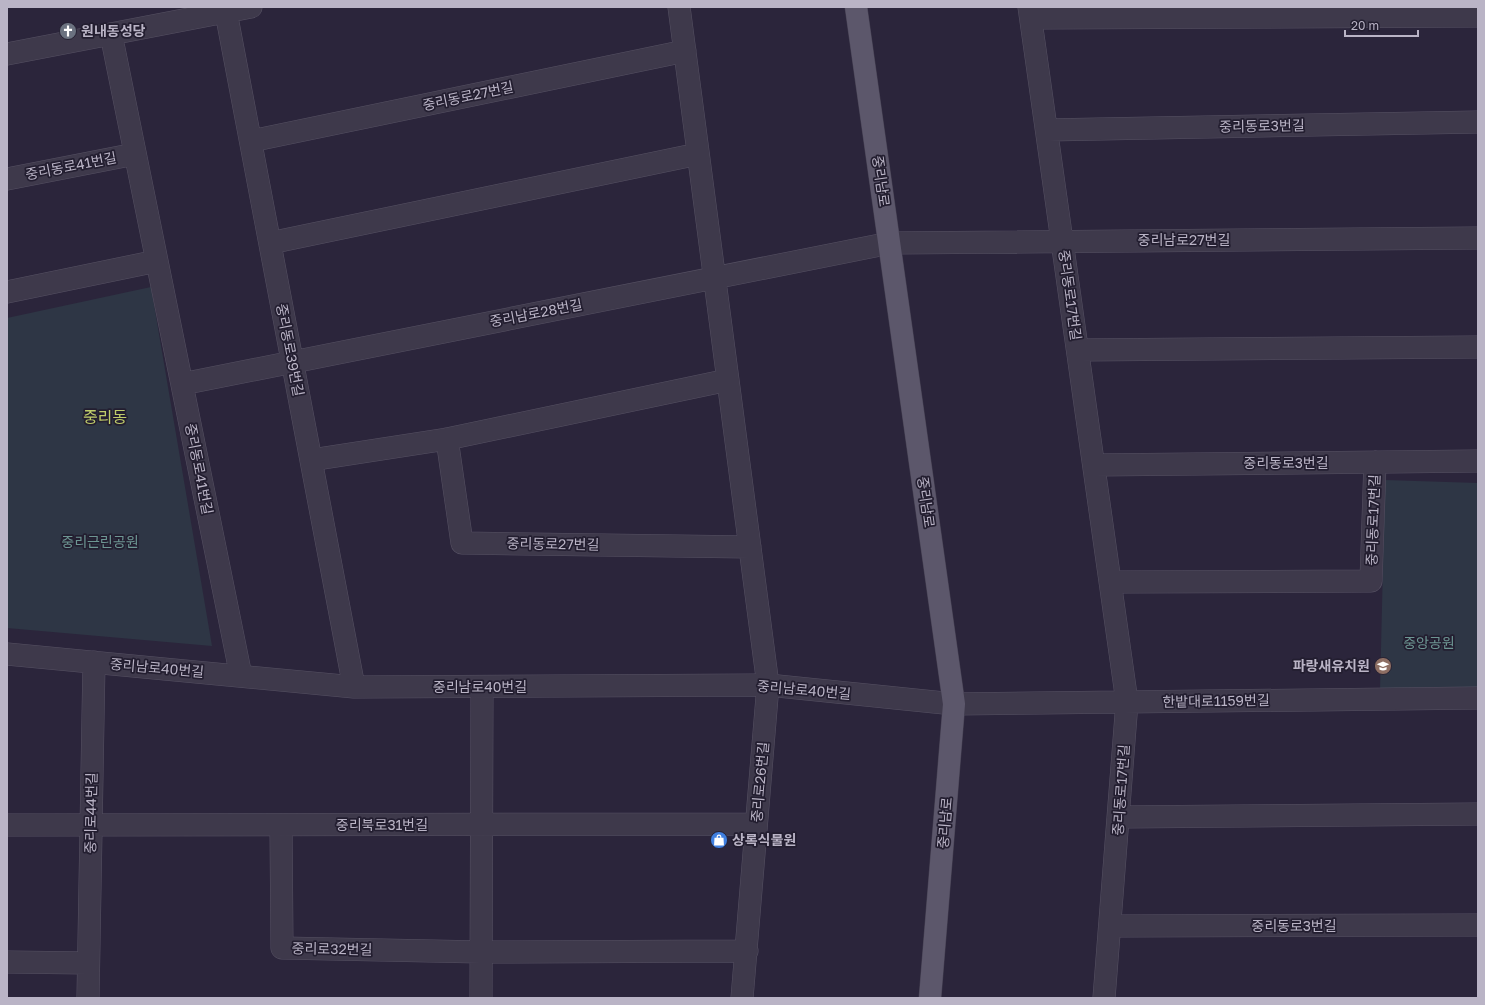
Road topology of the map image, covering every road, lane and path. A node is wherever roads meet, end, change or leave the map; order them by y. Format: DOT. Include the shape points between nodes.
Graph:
graph roads {
  1 [pos="251,7"];
  2 [pos="679,7"];
  3 [pos="856,7"];
  4 [pos="226,9"];
  5 [pos="1030,13"];
  6 [pos="1478,16"];
  7 [pos="111,34"];
  8 [pos="685,51"];
  9 [pos="7,54"];
  10 [pos="1478,122"];
  11 [pos="1047,130"];
  12 [pos="251,140"];
  13 [pos="135,154"];
  14 [pos="698,154"];
  15 [pos="7,179"];
  16 [pos="1478,238"];
  17 [pos="1062,242"];
  18 [pos="270,243"];
  19 [pos="890,243"];
  20 [pos="157,261"];
  21 [pos="714,278"];
  22 [pos="7,292"];
  23 [pos="1478,347"];
  24 [pos="1078,350"];
  25 [pos="293,362"];
  26 [pos="728,380"];
  27 [pos="182,384"];
  28 [pos="447,438"];
  29 [pos="311,460"];
  30 [pos="1478,461"];
  31 [pos="1375,462"];
  32 [pos="1094,465"];
  33 [pos="750,547"];
  34 [pos="1110,582"];
  35 [pos="7,654"];
  36 [pos="94,662"];
  37 [pos="241,676"];
  38 [pos="768,685"];
  39 [pos="482,686"];
  40 [pos="354,687"];
  41 [pos="1478,698"];
  42 [pos="1128,702"];
  43 [pos="954,704"];
  44 [pos="1478,814"];
  45 [pos="1119,817"];
  46 [pos="756,824"];
  47 [pos="91,825"];
  48 [pos="281,825"];
  49 [pos="482,825"];
  50 [pos="7,826"];
  51 [pos="1478,925"];
  52 [pos="1110,926"];
  53 [pos="481,952"];
  54 [pos="747,952"];
  55 [pos="7,962"];
  56 [pos="88,963"];
  57 [pos="88,998"];
  58 [pos="481,998"];
  59 [pos="742,998"];
  60 [pos="930,998"];
  61 [pos="1104,998"];
  1 -- 4 [label="street"];
  2 -- 8 [label="street"];
  3 -- 19 [label="main road, 중리남로"];
  4 -- 7 [label="street"];
  4 -- 12 [label="street, 중리동로39번길"];
  5 -- 6 [label="street"];
  5 -- 11 [label="street, 중리동로17번길"];
  7 -- 9 [label="street"];
  7 -- 13 [label="street, 중리동로41번길"];
  8 -- 12 [label="street, 중리동로27번길"];
  8 -- 14 [label="street"];
  10 -- 11 [label="street, 중리동로3번길"];
  11 -- 17 [label="street, 중리동로17번길"];
  12 -- 18 [label="street, 중리동로39번길"];
  13 -- 15 [label="street, 중리동로41번길"];
  13 -- 20 [label="street, 중리동로41번길"];
  14 -- 18 [label="street"];
  14 -- 21 [label="street"];
  16 -- 17 [label="street, 중리남로27번길"];
  17 -- 19 [label="street, 중리남로27번길"];
  17 -- 24 [label="street, 중리동로17번길"];
  18 -- 25 [label="street, 중리동로39번길"];
  19 -- 21 [label="street, 중리남로28번길"];
  19 -- 43 [label="main road, 중리남로"];
  20 -- 22 [label="street"];
  20 -- 27 [label="street, 중리동로41번길"];
  21 -- 25 [label="street, 중리남로28번길"];
  21 -- 26 [label="street"];
  23 -- 24 [label="street"];
  24 -- 32 [label="street, 중리동로17번길"];
  25 -- 27 [label="street, 중리남로28번길"];
  25 -- 29 [label="street, 중리동로39번길"];
  26 -- 28 [label="street"];
  26 -- 33 [label="street"];
  27 -- 37 [label="street, 중리동로41번길"];
  28 -- 29 [label="street"];
  28 -- 33 [label="street, 중리동로27번길" via="462,543"];
  29 -- 40 [label="street, 중리동로39번길"];
  30 -- 31 [label="street, 중리동로3번길"];
  31 -- 32 [label="street, 중리동로3번길"];
  31 -- 34 [label="street, 중리동로17번길" via="1371,581"];
  32 -- 34 [label="street, 중리동로17번길"];
  33 -- 38 [label="street"];
  34 -- 42 [label="street, 중리동로17번길"];
  35 -- 36 [label="street, 중리남로40번길"];
  36 -- 37 [label="street, 중리남로40번길"];
  36 -- 47 [label="street, 중리로44번길"];
  37 -- 40 [label="street, 중리남로40번길"];
  38 -- 39 [label="street, 중리남로40번길"];
  38 -- 43 [label="street, 중리남로40번길"];
  38 -- 46 [label="street, 중리로26번길"];
  39 -- 40 [label="street, 중리남로40번길"];
  39 -- 49 [label="street"];
  41 -- 42 [label="street, 한밭대로1159번길"];
  42 -- 43 [label="street, 한밭대로1159번길"];
  42 -- 45 [label="street, 중리동로17번길"];
  43 -- 60 [label="main road, 중리남로"];
  44 -- 45 [label="street"];
  45 -- 52 [label="street, 중리동로17번길"];
  46 -- 49 [label="street, 중리북로31번길"];
  46 -- 54 [label="street, 중리로26번길"];
  47 -- 48 [label="street, 중리북로31번길"];
  47 -- 50 [label="street, 중리북로31번길"];
  47 -- 56 [label="street, 중리로44번길"];
  48 -- 49 [label="street, 중리북로31번길"];
  48 -- 53 [label="street, 중리로32번길" via="282,948"];
  49 -- 53 [label="street"];
  51 -- 52 [label="street, 중리동로3번길"];
  52 -- 61 [label="street, 중리동로17번길"];
  53 -- 54 [label="street"];
  53 -- 58 [label="street"];
  54 -- 59 [label="street, 중리로26번길"];
  55 -- 56 [label="street"];
  56 -- 57 [label="street, 중리로44번길"];
}
